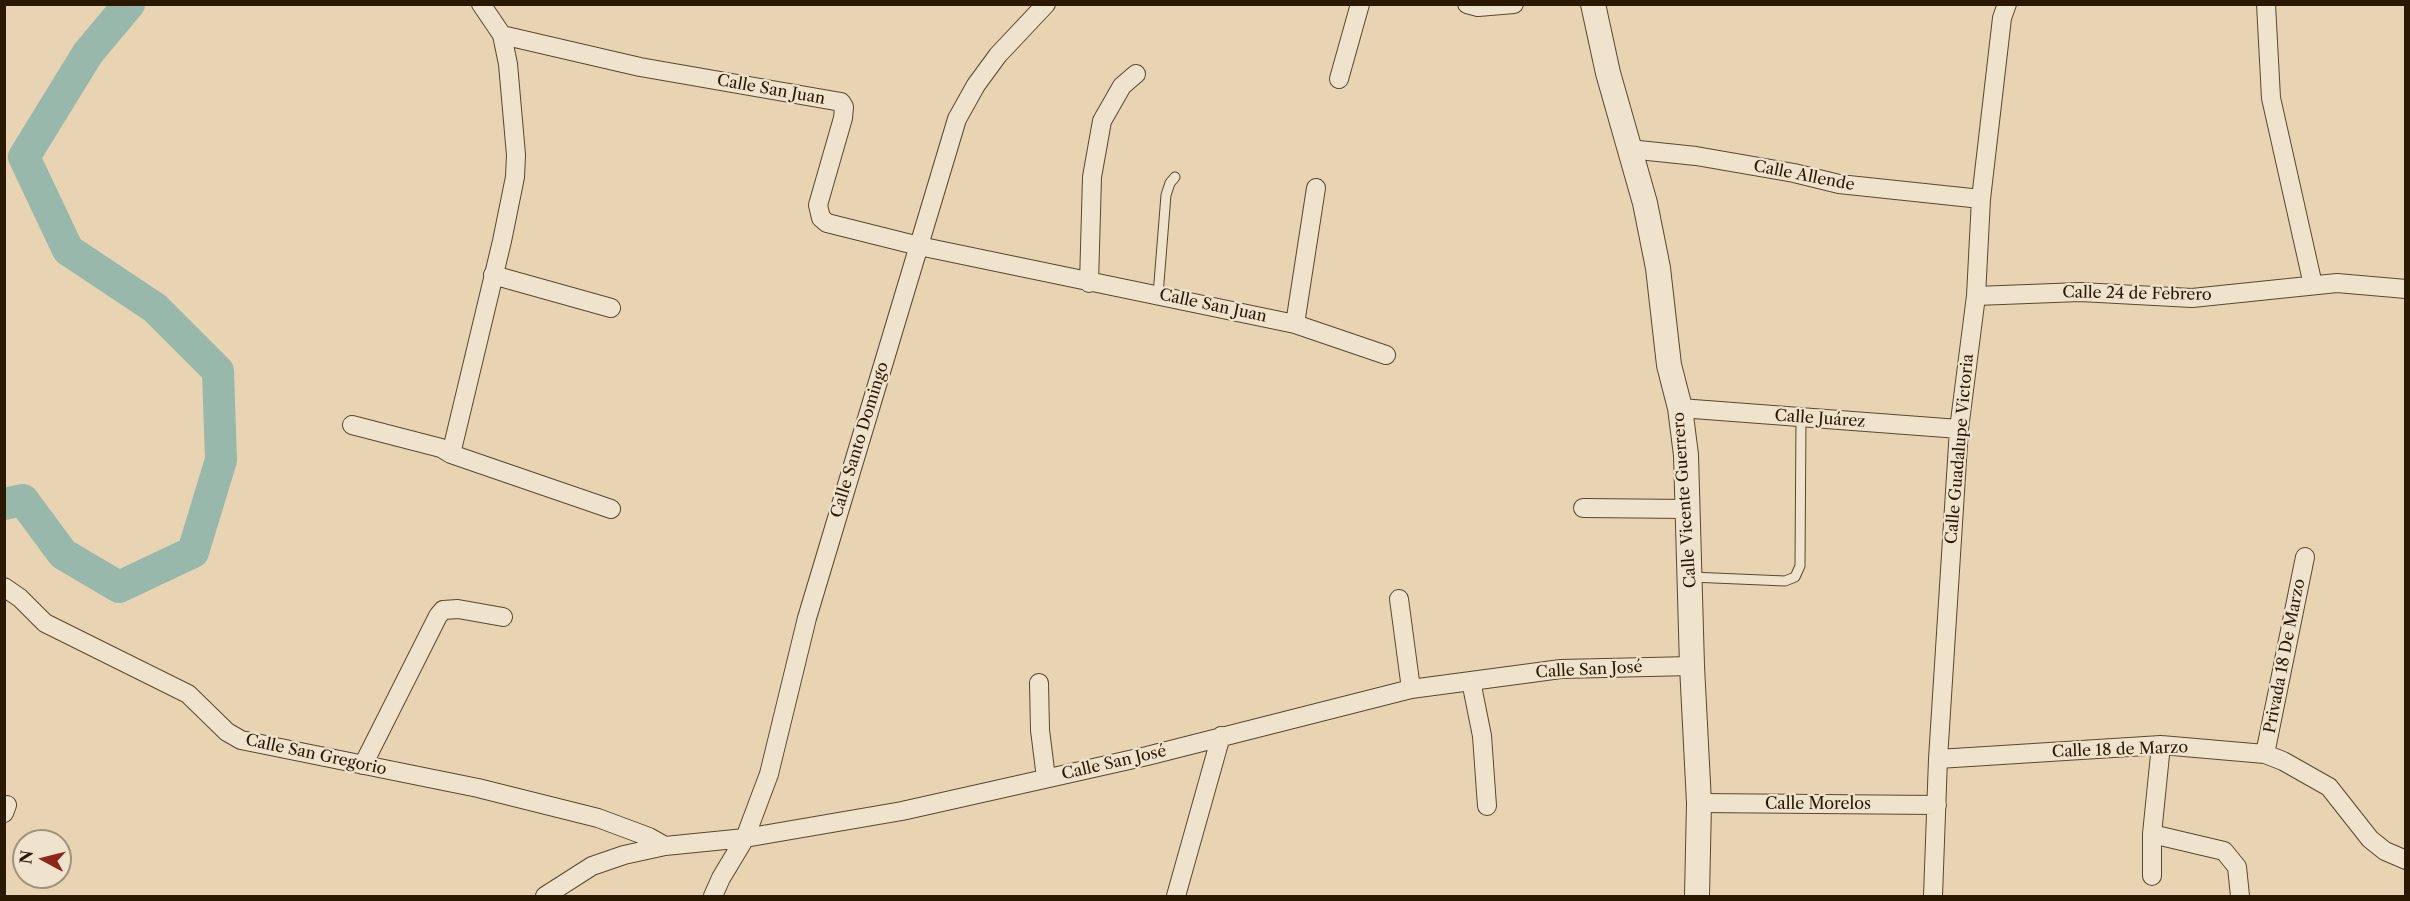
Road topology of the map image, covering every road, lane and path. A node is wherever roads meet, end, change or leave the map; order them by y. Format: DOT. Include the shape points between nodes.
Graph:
graph roads {
  1 [pos="481,4"];
  2 [pos="1046,4"];
  3 [pos="1360,4"];
  4 [pos="1467,4"];
  5 [pos="1514,4"];
  6 [pos="1593,4"];
  7 [pos="2007,4"];
  8 [pos="2266,4"];
  9 [pos="502,35"];
  10 [pos="1136,74"];
  11 [pos="1340,79"];
  12 [pos="1629,149"];
  13 [pos="1175,177"];
  14 [pos="1316,188"];
  15 [pos="1981,199"];
  16 [pos="919,246"];
  17 [pos="494,275"];
  18 [pos="1089,283"];
  19 [pos="2313,285"];
  20 [pos="2406,288"];
  21 [pos="1158,295"];
  22 [pos="1976,296"];
  23 [pos="611,308"];
  24 [pos="1295,324"];
  25 [pos="1386,354"];
  26 [pos="1680,408"];
  27 [pos="1801,417"];
  28 [pos="352,424"];
  29 [pos="1959,429"];
  30 [pos="451,454"];
  31 [pos="1583,508"];
  32 [pos="611,509"];
  33 [pos="1688,509"];
  34 [pos="2305,557"];
  35 [pos="1691,576"];
  36 [pos="4,587"];
  37 [pos="1399,599"];
  38 [pos="503,617"];
  39 [pos="1692,666"];
  40 [pos="1471,681"];
  41 [pos="1039,683"];
  42 [pos="1411,689"];
  43 [pos="1221,736"];
  44 [pos="2161,745"];
  45 [pos="2265,754"];
  46 [pos="1938,759"];
  47 [pos="363,765"];
  48 [pos="1046,778"];
  49 [pos="1699,803"];
  50 [pos="1937,805"];
  51 [pos="1487,806"];
  52 [pos="2152,834"];
  53 [pos="745,838"];
  54 [pos="665,846"];
  55 [pos="2406,861"];
  56 [pos="2152,876"];
  57 [pos="545,897"];
  58 [pos="713,897"];
  59 [pos="1176,897"];
  60 [pos="1697,897"];
  61 [pos="1933,897"];
  62 [pos="2240,897"];
  1 -- 9 [label="street"];
  2 -- 16 [label="street, Calle Santo Domingo" via="998,55 957,119"];
  3 -- 11 [label="street"];
  4 -- 5 [label="street"];
  6 -- 12 [label="street, Calle Vicente Guerrero"];
  7 -- 15 [label="street, Calle Guadalupe Victoria" via="2002,18"];
  8 -- 19 [label="street" via="2271,98"];
  9 -- 16 [label="street, Calle San Juan" via="640,67 841,102 844,112 819,199 821,218 827,223"];
  9 -- 17 [label="street" via="516,155 510,206"];
  10 -- 18 [label="street" via="1122,86 1102,121 1092,177"];
  12 -- 15 [label="street, Calle Allende" via="1696,156 1839,184"];
  12 -- 26 [label="street, Calle Vicente Guerrero" via="1658,268 1669,365"];
  13 -- 21 [label="lane" via="1166,195"];
  14 -- 24 [label="street"];
  15 -- 22 [label="street, Calle Guadalupe Victoria"];
  16 -- 18 [label="street, Calle San Juan"];
  16 -- 53 [label="street, Calle Santo Domingo" via="807,618 769,774"];
  17 -- 23 [label="street"];
  17 -- 30 [label="street"];
  18 -- 21 [label="street, Calle San Juan"];
  19 -- 20 [label="street, Calle 24 de Febrero"];
  19 -- 22 [label="street, Calle 24 de Febrero" via="2192,298 2080,292"];
  21 -- 24 [label="street, Calle San Juan"];
  22 -- 29 [label="street, Calle Guadalupe Victoria"];
  24 -- 25 [label="street, Calle San Juan"];
  26 -- 27 [label="street, Calle Juárez"];
  26 -- 33 [label="street, Calle Vicente Guerrero"];
  27 -- 29 [label="street, Calle Juárez"];
  27 -- 35 [label="lane" via="1800,566 1795,577 1785,581"];
  28 -- 30 [label="street"];
  29 -- 46 [label="street, Calle Guadalupe Victoria"];
  30 -- 32 [label="street"];
  31 -- 33 [label="street"];
  33 -- 35 [label="street, Calle Vicente Guerrero"];
  34 -- 45 [label="street, Privada 18 De Marzo"];
  35 -- 39 [label="street, Calle Vicente Guerrero"];
  36 -- 47 [label="street, Calle San Gregorio" via="45,623 188,694 227,732 241,740"];
  37 -- 42 [label="street"];
  38 -- 47 [label="street" via="443,610"];
  39 -- 40 [label="street, Calle San José" via="1561,669"];
  39 -- 49 [label="street, Calle Vicente Guerrero"];
  40 -- 42 [label="street, Calle San José"];
  40 -- 51 [label="street" via="1482,736"];
  41 -- 48 [label="street"];
  42 -- 43 [label="street, Calle San José"];
  43 -- 48 [label="street, Calle San José"];
  43 -- 59 [label="street"];
  44 -- 45 [label="street, Calle 18 de Marzo"];
  44 -- 46 [label="street, Calle 18 de Marzo"];
  44 -- 52 [label="street"];
  45 -- 55 [label="street, Calle 18 de Marzo" via="2329,787 2370,839"];
  46 -- 50 [label="street, Calle Guadalupe Victoria"];
  47 -- 54 [label="street, Calle San Gregorio" via="478,788 598,819"];
  48 -- 53 [label="street, Calle San José" via="902,811"];
  49 -- 50 [label="street, Calle Morelos"];
  49 -- 60 [label="street, Calle Vicente Guerrero"];
  50 -- 61 [label="street, Calle Guadalupe Victoria"];
  52 -- 56 [label="street"];
  52 -- 62 [label="street" via="2224,851 2237,867"];
  53 -- 54 [label="street, Calle San José"];
  53 -- 58 [label="street, Calle Santo Domingo"];
  54 -- 57 [label="street, Calle San José" via="603,861"];
}
